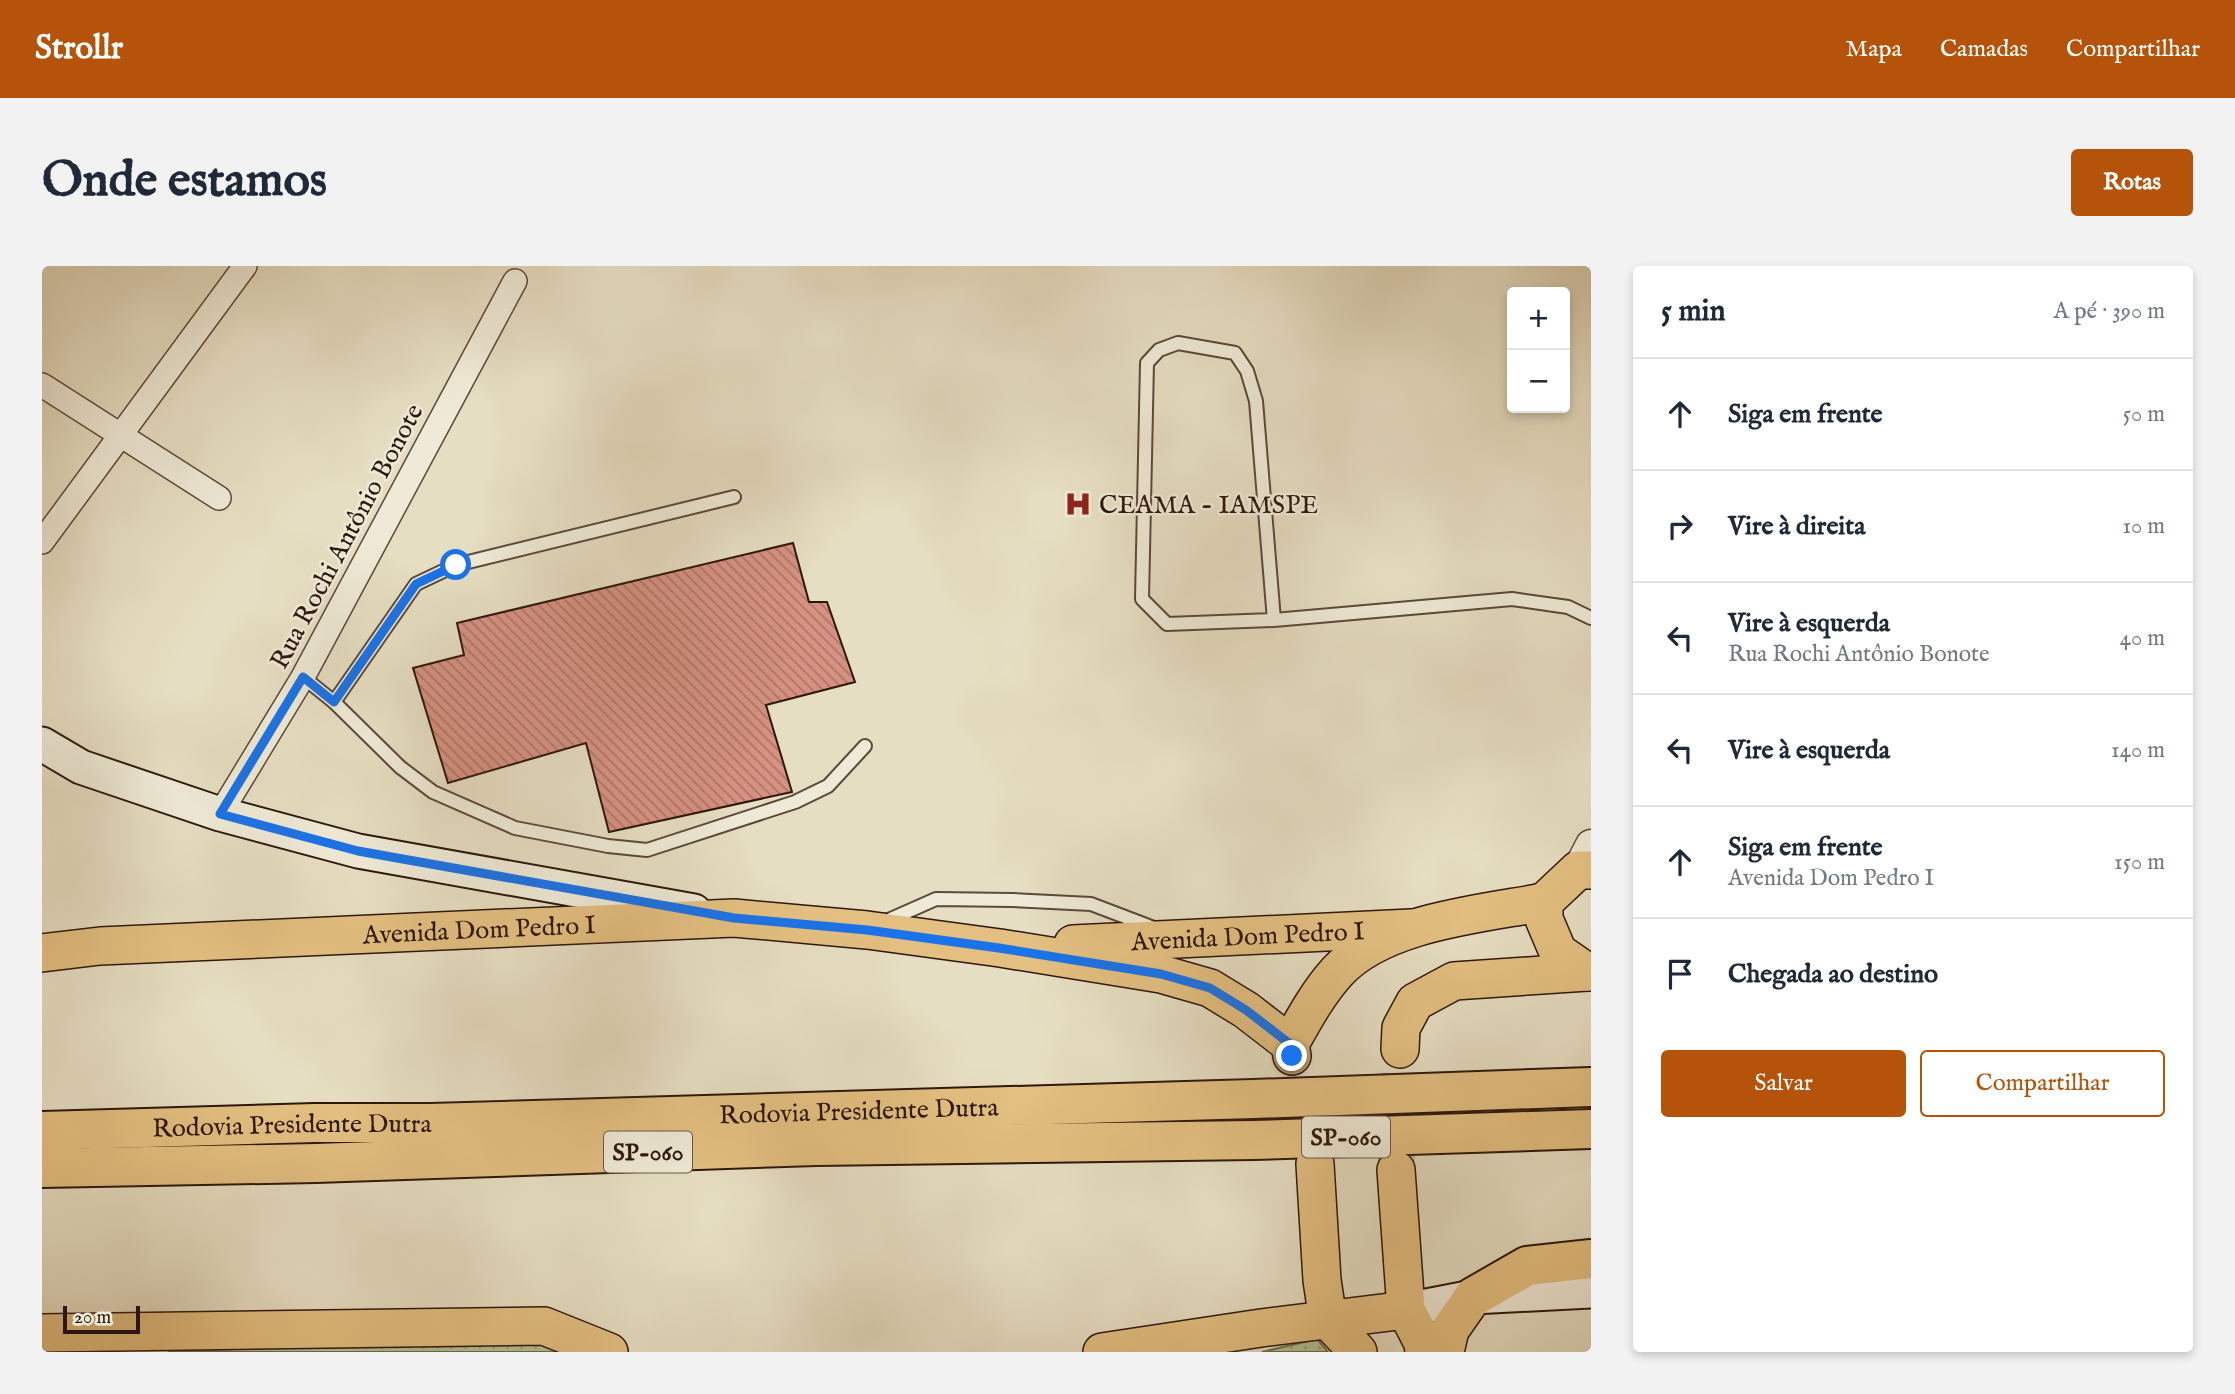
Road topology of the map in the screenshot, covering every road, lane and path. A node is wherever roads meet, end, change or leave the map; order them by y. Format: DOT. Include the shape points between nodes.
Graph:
graph roads {
  1 [pos="245,266"];
  2 [pos="515,281"];
  3 [pos="42,385"];
  4 [pos="120,436"];
  5 [pos="734,497"];
  6 [pos="219,498"];
  7 [pos="42,542"];
  8 [pos="1591,618"];
  9 [pos="1274,620"];
  10 [pos="303,677"];
  11 [pos="334,702"];
  12 [pos="42,744"];
  13 [pos="865,746"];
  14 [pos="220,814"];
  15 [pos="1587,862"];
  16 [pos="1544,902"];
  17 [pos="734,918"];
  18 [pos="1411,928"];
  19 [pos="867,930"];
  20 [pos="1181,938"];
  21 [pos="999,948"];
  22 [pos="42,953"];
  23 [pos="1589,972"];
  24 [pos="1400,1049"];
  25 [pos="1591,1087"];
  26 [pos="1591,1129"];
  27 [pos="42,1131"];
  28 [pos="1315,1164"];
  29 [pos="42,1168"];
  30 [pos="1396,1170"];
  31 [pos="1591,1259"];
  32 [pos="1591,1291"];
  33 [pos="1473,1297"];
  34 [pos="1406,1310"];
  35 [pos="1328,1320"];
  36 [pos="42,1334"];
  37 [pos="609,1352"];
  38 [pos="1102,1352"];
  39 [pos="1358,1352"];
  40 [pos="1424,1352"];
  41 [pos="1445,1352"];
  1 -- 4 [label="street"];
  2 -- 10 [label="street, Rua Rochi Antônio Bonote"];
  3 -- 4 [label="street"];
  4 -- 6 [label="street"];
  4 -- 7 [label="street"];
  5 -- 11 [label="lane" via="456,565 416,584"];
  8 -- 9 [label="lane" via="1569,607 1512,599"];
  9 -- 9 [label="lane" via="1167,624 1142,599 1147,363 1158,350 1178,343 1235,353 1247,371 1256,401"];
  10 -- 11 [label="lane"];
  10 -- 14 [label="street, Rua Rochi Antônio Bonote"];
  11 -- 13 [label="lane" via="433,792 515,828 647,850 795,802 828,786"];
  12 -- 14 [label="main road" via="81,767"];
  14 -- 17 [label="main road" via="358,851"];
  15 -- 16 [label="main road"];
  16 -- 18 [label="main road"];
  16 -- 23 [label="main road" via="1544,919 1558,952"];
  17 -- 19 [label="main road, Avenida Dom Pedro I"];
  17 -- 22 [label="main road, Avenida Dom Pedro I" via="127,945"];
  18 -- 20 [label="main road, Avenida Dom Pedro I"];
  18 -- 21 [label="main road, Avenida Dom Pedro I" via="1369,947 1338,971 1310,1008 1291,1050 1246,1010 1210,988 1161,974"];
  19 -- 20 [label="lane" via="936,899 1013,900 1091,904"];
  19 -- 21 [label="main road, Avenida Dom Pedro I"];
  20 -- 21 [label="main road, Avenida Dom Pedro I"];
  23 -- 24 [label="main road" via="1454,981 1415,1002 1401,1028"];
  25 -- 27 [label="highway, Rodovia Presidente Dutra / SP-060"];
  26 -- 29 [label="highway, Rodovia Presidente Dutra / SP-060"];
  28 -- 35 [label="main road"];
  30 -- 34 [label="main road"];
  31 -- 33 [label="highway" via="1527,1266"];
  32 -- 33 [label="main road"];
  33 -- 34 [label="main road"];
  33 -- 41 [label="main road" via="1450,1330"];
  34 -- 35 [label="main road"];
  34 -- 40 [label="main road"];
  35 -- 38 [label="main road"];
  35 -- 39 [label="main road"];
  36 -- 37 [label="main road" via="544,1326"];
}
